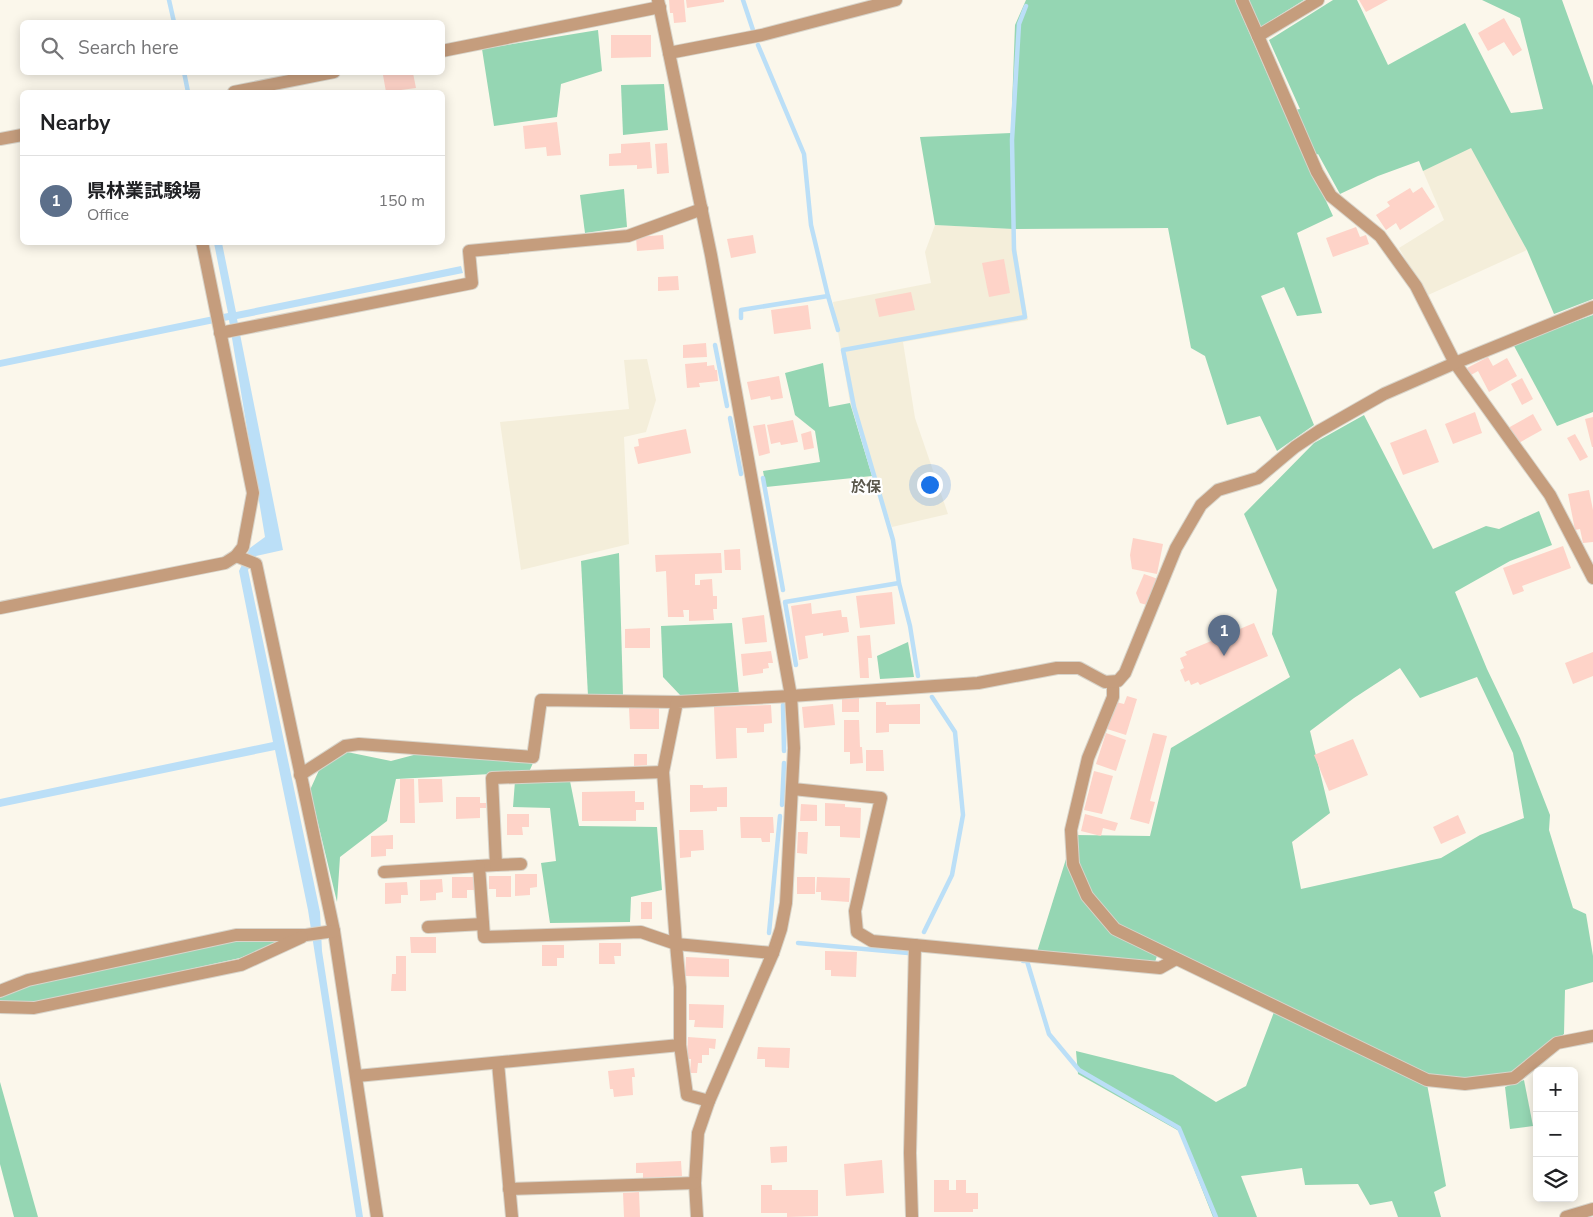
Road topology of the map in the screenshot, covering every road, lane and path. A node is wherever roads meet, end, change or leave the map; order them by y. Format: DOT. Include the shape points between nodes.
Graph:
graph roads {
  1 [pos="896,0"];
  2 [pos="1242,0"];
  3 [pos="1318,0"];
  4 [pos="659,4"];
  5 [pos="1258,36"];
  6 [pos="445,50"];
  7 [pos="669,53"];
  8 [pos="319,75"];
  9 [pos="244,90"];
  10 [pos="20,135"];
  11 [pos="0,139"];
  12 [pos="702,209"];
  13 [pos="203,245"];
  14 [pos="1593,308"];
  15 [pos="225,326"];
  16 [pos="1455,363"];
  17 [pos="236,556"];
  18 [pos="1593,578"];
  19 [pos="0,608"];
  20 [pos="1113,682"];
  21 [pos="791,696"];
  22 [pos="678,702"];
  23 [pos="663,772"];
  24 [pos="300,776"];
  25 [pos="793,789"];
  26 [pos="521,864"];
  27 [pos="496,865"];
  28 [pos="479,866"];
  29 [pos="384,872"];
  30 [pos="483,924"];
  31 [pos="428,927"];
  32 [pos="334,931"];
  33 [pos="306,935"];
  34 [pos="676,944"];
  35 [pos="915,945"];
  36 [pos="773,953"];
  37 [pos="1176,960"];
  38 [pos="0,991"];
  39 [pos="0,1007"];
  40 [pos="1593,1036"];
  41 [pos="680,1045"];
  42 [pos="498,1062"];
  43 [pos="357,1076"];
  44 [pos="709,1102"];
  45 [pos="695,1183"];
  46 [pos="509,1189"];
  47 [pos="1593,1209"];
  48 [pos="377,1217"];
  49 [pos="512,1217"];
  50 [pos="697,1217"];
  51 [pos="912,1217"];
  52 [pos="1566,1217"];
  1 -- 7 [label="street" via="762,35"];
  2 -- 5 [label="street"];
  3 -- 5 [label="street"];
  4 -- 6 [label="street"];
  4 -- 7 [label="street"];
  5 -- 16 [label="street" via="1317,172 1331,196 1380,236 1416,286"];
  7 -- 12 [label="street"];
  8 -- 9 [label="street"];
  10 -- 11 [label="street"];
  12 -- 15 [label="street" via="628,236 469,251 472,283"];
  12 -- 21 [label="street"];
  13 -- 15 [label="street"];
  14 -- 16 [label="street"];
  15 -- 17 [label="street" via="253,493 243,547"];
  16 -- 18 [label="street" via="1550,495"];
  16 -- 20 [label="street" via="1376,399 1319,431 1258,478 1218,490 1201,505 1176,548 1125,673"];
  17 -- 19 [label="street" via="225,563"];
  17 -- 24 [label="street" via="256,564"];
  20 -- 21 [label="street" via="1105,682 1079,668 1057,668 978,682"];
  20 -- 37 [label="street" via="1113,697 1088,758 1071,830 1073,864 1087,896 1115,929"];
  21 -- 22 [label="street"];
  21 -- 25 [label="street"];
  22 -- 23 [label="street"];
  22 -- 24 [label="street" via="541,700 533,757 360,744 345,746"];
  23 -- 27 [label="street" via="492,778"];
  23 -- 34 [label="street"];
  24 -- 32 [label="street"];
  25 -- 35 [label="street" via="881,798 855,911 857,932 872,941"];
  25 -- 36 [label="street" via="786,903"];
  26 -- 27 [label="street"];
  27 -- 28 [label="street"];
  28 -- 29 [label="street"];
  28 -- 30 [label="street"];
  30 -- 31 [label="street"];
  30 -- 34 [label="street" via="484,938 641,932"];
  32 -- 33 [label="street"];
  32 -- 43 [label="street"];
  33 -- 38 [label="street" via="236,935 28,980"];
  33 -- 39 [label="street" via="241,964 34,1008"];
  34 -- 36 [label="street"];
  34 -- 41 [label="street"];
  35 -- 37 [label="street" via="1160,968"];
  35 -- 51 [label="street" via="910,1153"];
  36 -- 44 [label="street"];
  37 -- 40 [label="street" via="1427,1080 1465,1084 1514,1078 1557,1043"];
  41 -- 42 [label="street"];
  41 -- 44 [label="street" via="687,1095"];
  42 -- 43 [label="street"];
  42 -- 46 [label="street"];
  43 -- 48 [label="street"];
  44 -- 45 [label="street" via="698,1133"];
  45 -- 46 [label="street"];
  45 -- 50 [label="street"];
  46 -- 49 [label="street"];
  47 -- 52 [label="street"];
}
